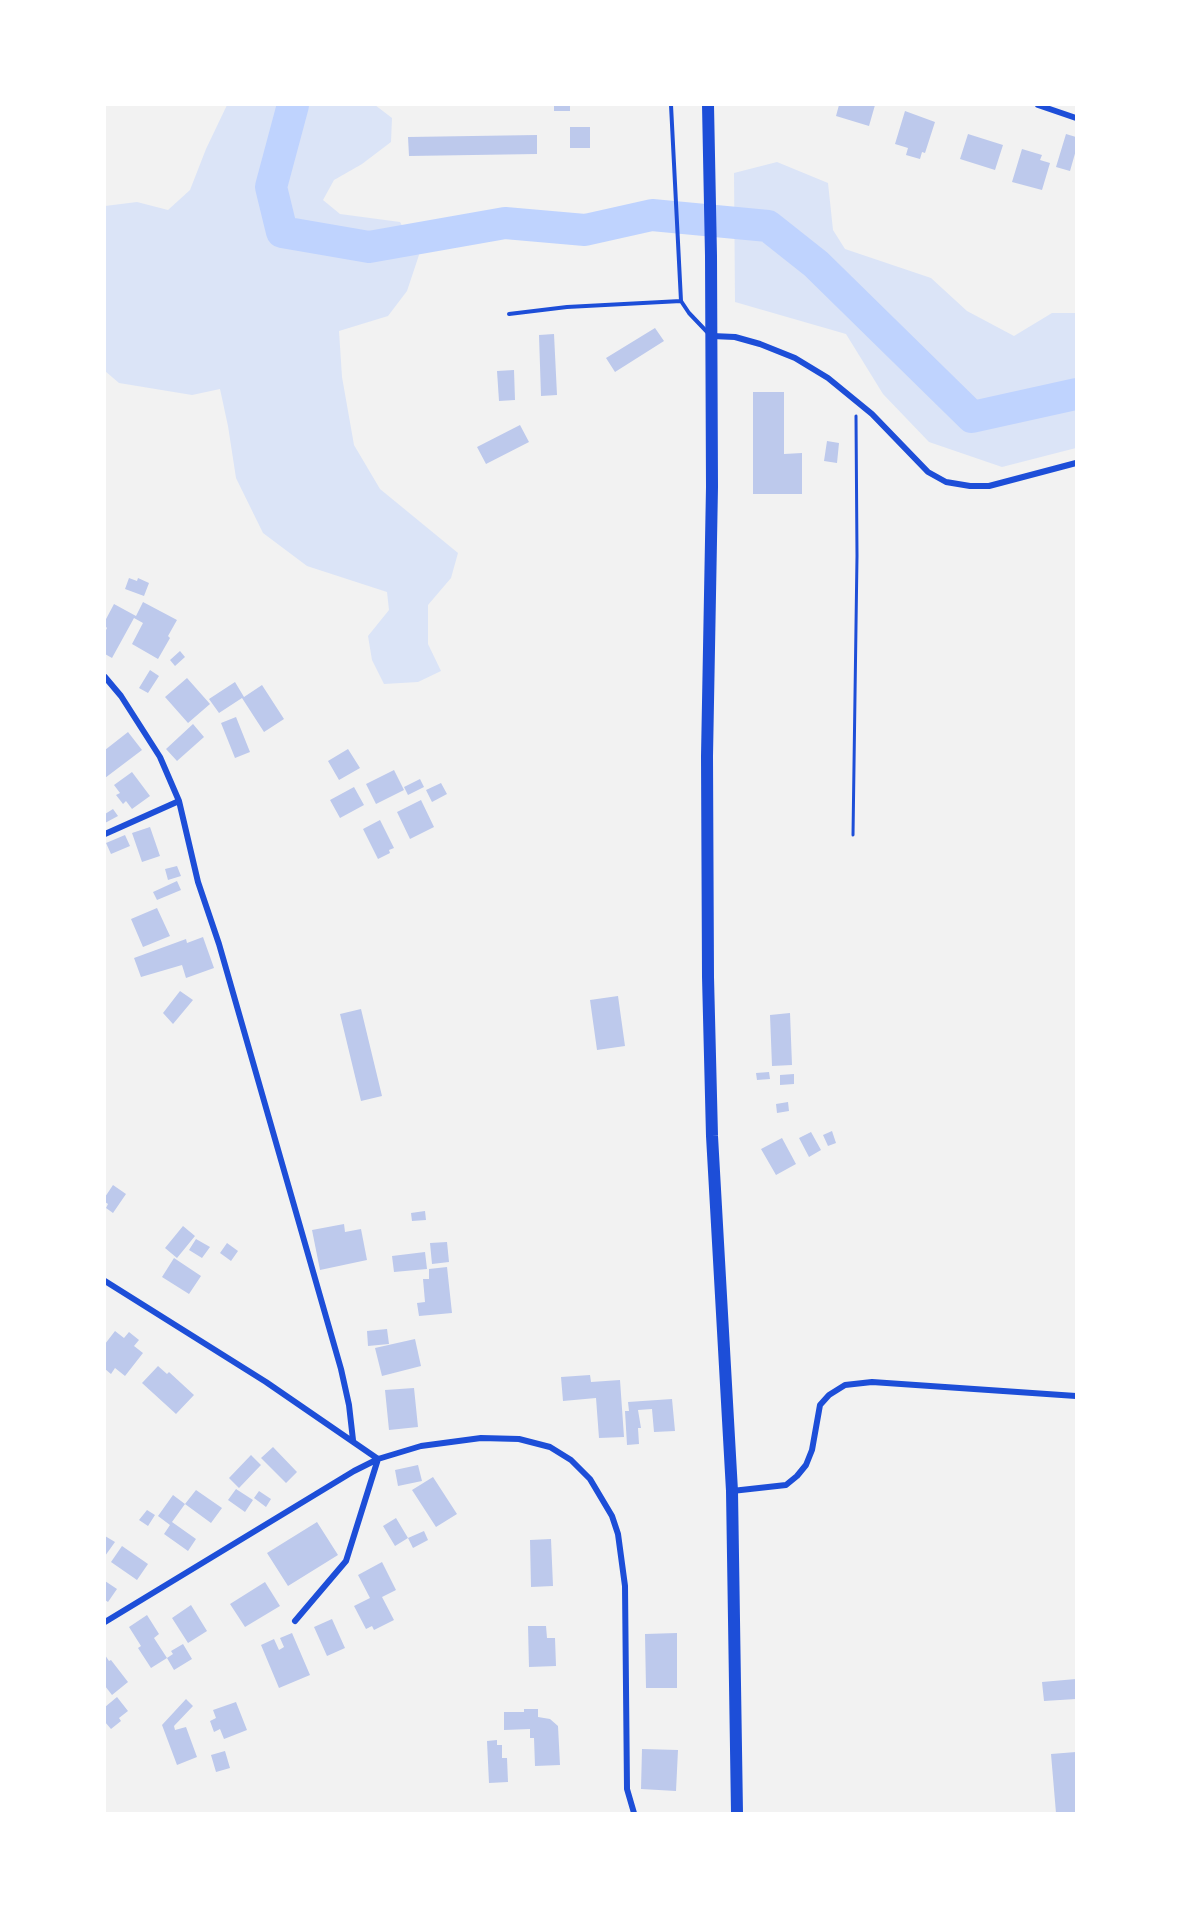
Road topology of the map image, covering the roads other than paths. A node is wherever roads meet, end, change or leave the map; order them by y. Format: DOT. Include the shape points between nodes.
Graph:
graph roads {
  1 [pos="671,105"];
  2 [pos="708,105"];
  3 [pos="1038,105"];
  4 [pos="1076,118"];
  5 [pos="681,301"];
  6 [pos="509,314"];
  7 [pos="712,336"];
  8 [pos="1076,463"];
  9 [pos="105,677"];
  10 [pos="178,801"];
  11 [pos="105,834"];
  12 [pos="105,1281"];
  13 [pos="1076,1396"];
  14 [pos="353,1440"];
  15 [pos="378,1459"];
  16 [pos="732,1491"];
  17 [pos="295,1621"];
  18 [pos="105,1622"];
  19 [pos="634,1813"];
  20 [pos="737,1813"];
  1 -- 5 [label="lane"];
  2 -- 7 [label="main road"];
  3 -- 4 [label="street"];
  5 -- 6 [label="lane"];
  5 -- 7 [label="lane"];
  7 -- 8 [label="street" via="735,337 795,358 828,378 856,399 928,472 946,482 989,486"];
  7 -- 16 [label="main road" via="708,977 712,1136"];
  9 -- 10 [label="street" via="160,757"];
  10 -- 11 [label="street"];
  10 -- 14 [label="street" via="198,882 343,1377"];
  12 -- 14 [label="street"];
  13 -- 16 [label="street" via="872,1382 845,1385 820,1405 812,1450 797,1476 786,1485"];
  14 -- 15 [label="street"];
  15 -- 17 [label="street" via="346,1561"];
  15 -- 18 [label="street"];
  15 -- 19 [label="street" via="450,1441 519,1439 561,1453 590,1479 615,1524 624,1561 627,1789"];
  16 -- 20 [label="main road"];
}
